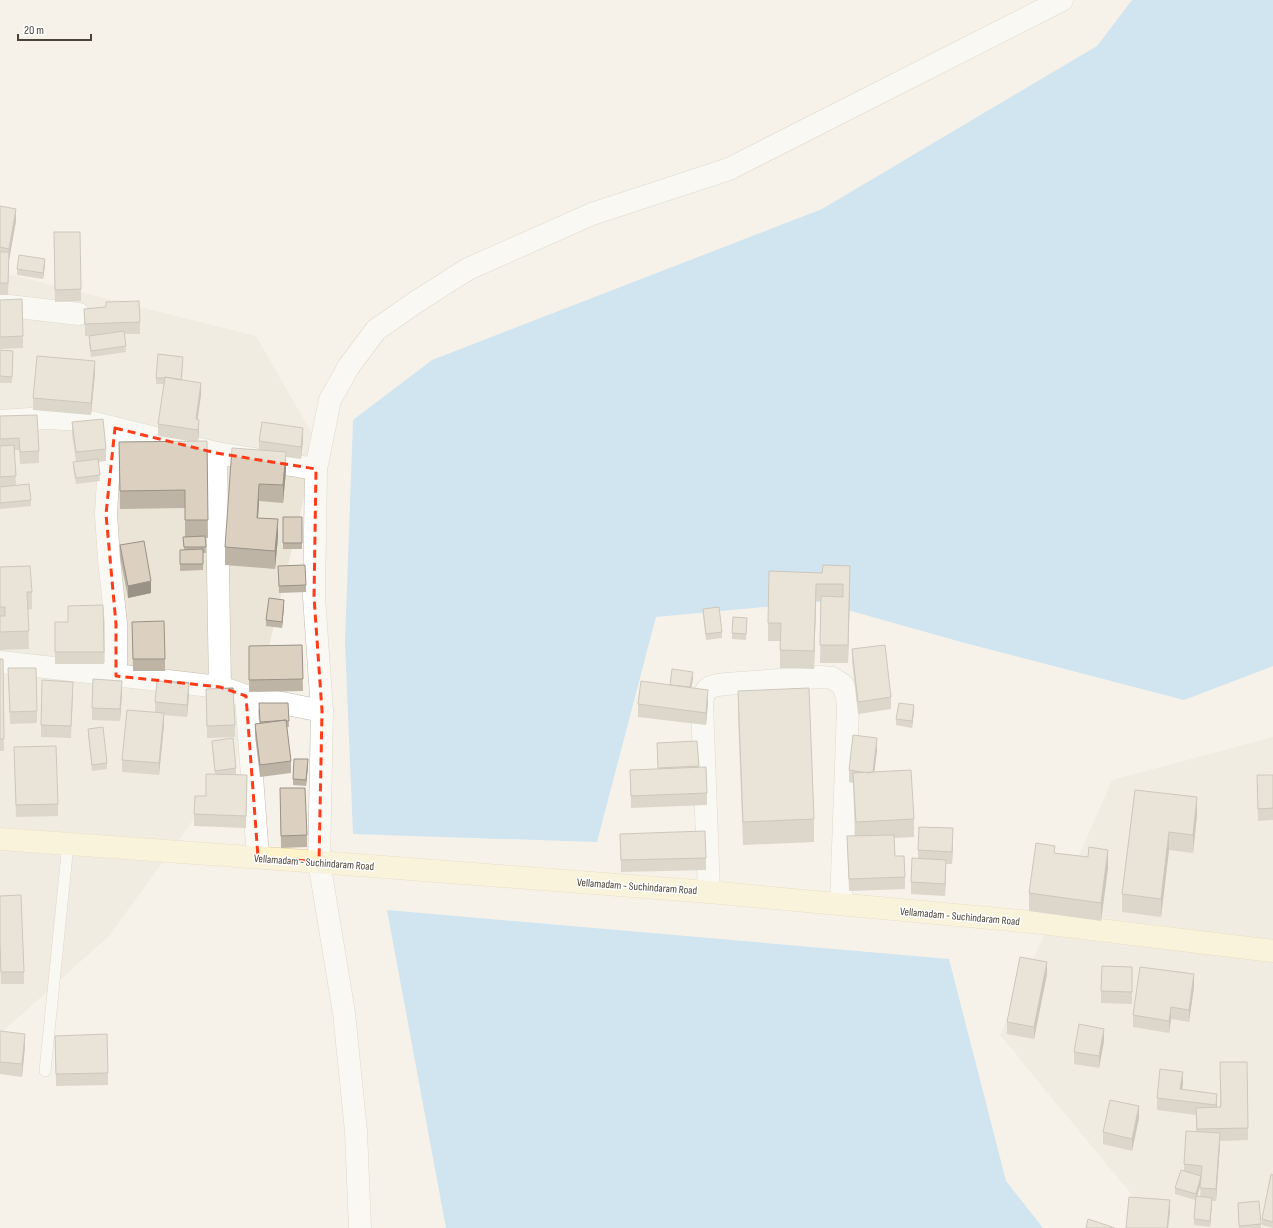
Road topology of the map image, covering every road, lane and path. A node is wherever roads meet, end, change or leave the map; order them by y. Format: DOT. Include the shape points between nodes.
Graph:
graph roads {
  1 [pos="1062,0"];
  2 [pos="0,305"];
  3 [pos="79,314"];
  4 [pos="0,421"];
  5 [pos="115,428"];
  6 [pos="216,453"];
  7 [pos="316,469"];
  8 [pos="0,662"];
  9 [pos="116,676"];
  10 [pos="220,687"];
  11 [pos="246,696"];
  12 [pos="322,711"];
  13 [pos="0,839"];
  14 [pos="68,844"];
  15 [pos="258,858"];
  16 [pos="319,862"];
  17 [pos="709,892"];
  18 [pos="841,904"];
  19 [pos="1273,951"];
  20 [pos="45,1071"];
  21 [pos="360,1228"];
  1 -- 7 [label="street" via="729,169 592,214 468,269 376,330 349,366 330,400"];
  2 -- 3 [label="street"];
  4 -- 5 [label="street" via="65,418"];
  5 -- 6 [label="street"];
  5 -- 9 [label="street" via="106,514 116,624"];
  6 -- 7 [label="street"];
  6 -- 10 [label="street"];
  7 -- 12 [label="street" via="314,597"];
  8 -- 9 [label="street"];
  9 -- 10 [label="street"];
  10 -- 11 [label="street"];
  11 -- 12 [label="street"];
  11 -- 15 [label="street"];
  12 -- 16 [label="street"];
  13 -- 14 [label="main road, Vellamadam - Suchindaram Road"];
  14 -- 15 [label="main road, Vellamadam - Suchindaram Road"];
  14 -- 20 [label="lane"];
  15 -- 16 [label="main road, Vellamadam - Suchindaram Road"];
  16 -- 17 [label="main road, Vellamadam - Suchindaram Road"];
  16 -- 21 [label="street" via="344,1013 356,1130"];
  17 -- 18 [label="main road, Vellamadam - Suchindaram Road"];
  17 -- 18 [label="street" via="703,694 711,686 821,677 832,678 843,685 847,698"];
  18 -- 19 [label="main road, Vellamadam - Suchindaram Road" via="1042,923"];
}
